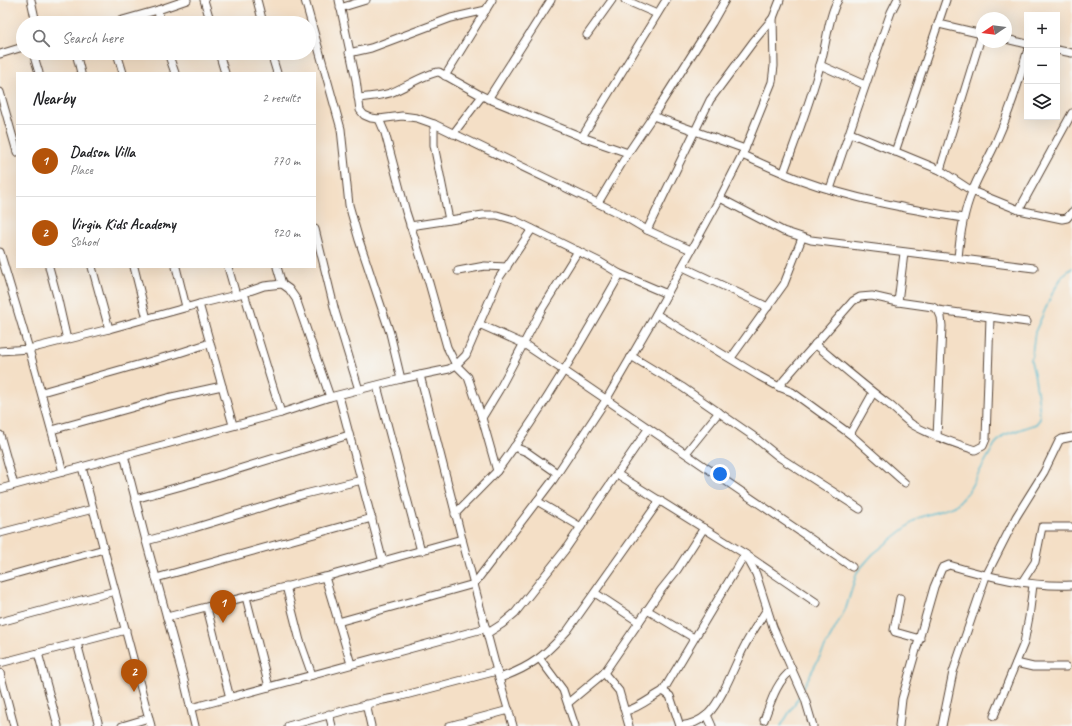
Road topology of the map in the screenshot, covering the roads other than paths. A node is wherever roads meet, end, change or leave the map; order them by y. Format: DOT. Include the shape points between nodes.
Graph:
graph roads {
  1 [pos="31,0"];
  2 [pos="187,0"];
  3 [pos="204,0"];
  4 [pos="257,0"];
  5 [pos="305,0"];
  6 [pos="339,0"];
  7 [pos="366,0"];
  8 [pos="492,0"];
  9 [pos="551,0"];
  10 [pos="612,0"];
  11 [pos="625,0"];
  12 [pos="666,0"];
  13 [pos="725,0"];
  14 [pos="780,0"];
  15 [pos="838,0"];
  16 [pos="897,0"];
  17 [pos="946,0"];
  18 [pos="340,8"];
  19 [pos="158,10"];
  20 [pos="486,10"];
  21 [pos="657,14"];
  22 [pos="34,16"];
  23 [pos="137,16"];
  24 [pos="159,16"];
  25 [pos="209,16"];
  26 [pos="261,16"];
  27 [pos="309,16"];
  28 [pos="773,18"];
  29 [pos="939,24"];
  30 [pos="976,33"];
  31 [pos="587,35"];
  32 [pos="316,39"];
  33 [pos="1012,40"];
  34 [pos="1024,43"];
  35 [pos="978,48"];
  36 [pos="16,49"];
  37 [pos="1060,51"];
  38 [pos="349,53"];
  39 [pos="1072,53"];
  40 [pos="0,54"];
  41 [pos="35,60"];
  42 [pos="78,60"];
  43 [pos="119,60"];
  44 [pos="170,60"];
  45 [pos="221,60"];
  46 [pos="273,60"];
  47 [pos="1024,63"];
  48 [pos="820,65"];
  49 [pos="39,72"];
  50 [pos="81,72"];
  51 [pos="123,72"];
  52 [pos="175,72"];
  53 [pos="225,72"];
  54 [pos="276,72"];
  55 [pos="445,76"];
  56 [pos="865,85"];
  57 [pos="0,92"];
  58 [pos="485,97"];
  59 [pos="358,98"];
  60 [pos="1072,113"];
  61 [pos="653,116"];
  62 [pos="379,119"];
  63 [pos="434,124"];
  64 [pos="694,132"];
  65 [pos="453,134"];
  66 [pos="850,134"];
  67 [pos="582,137"];
  68 [pos="16,148"];
  69 [pos="743,152"];
  70 [pos="895,152"];
  71 [pos="628,153"];
  72 [pos="940,170"];
  73 [pos="784,172"];
  74 [pos="830,189"];
  75 [pos="972,191"];
  76 [pos="720,198"];
  77 [pos="598,203"];
  78 [pos="1019,210"];
  79 [pos="1070,217"];
  80 [pos="963,218"];
  81 [pos="449,220"];
  82 [pos="410,226"];
  83 [pos="532,229"];
  84 [pos="647,230"];
  85 [pos="316,234"];
  86 [pos="802,238"];
  87 [pos="691,250"];
  88 [pos="578,251"];
  89 [pos="0,252"];
  90 [pos="904,253"];
  91 [pos="958,258"];
  92 [pos="507,267"];
  93 [pos="683,267"];
  94 [pos="49,268"];
  95 [pos="92,268"];
  96 [pos="134,268"];
  97 [pos="176,268"];
  98 [pos="228,268"];
  99 [pos="277,268"];
  100 [pos="1034,268"];
  101 [pos="458,271"];
  102 [pos="620,274"];
  103 [pos="282,284"];
  104 [pos="244,293"];
  105 [pos="667,294"];
  106 [pos="236,295"];
  107 [pos="898,302"];
  108 [pos="199,304"];
  109 [pos="186,307"];
  110 [pos="768,307"];
  111 [pos="938,310"];
  112 [pos="656,314"];
  113 [pos="990,317"];
  114 [pos="147,319"];
  115 [pos="1027,322"];
  116 [pos="479,324"];
  117 [pos="109,330"];
  118 [pos="67,340"];
  119 [pos="210,343"];
  120 [pos="524,344"];
  121 [pos="815,344"];
  122 [pos="29,349"];
  123 [pos="0,351"];
  124 [pos="631,356"];
  125 [pos="731,358"];
  126 [pos="456,365"];
  127 [pos="563,370"];
  128 [pos="420,375"];
  129 [pos="401,379"];
  130 [pos="222,386"];
  131 [pos="377,386"];
  132 [pos="779,387"];
  133 [pos="359,390"];
  134 [pos="42,392"];
  135 [pos="873,393"];
  136 [pos="339,396"];
  137 [pos="330,397"];
  138 [pos="606,400"];
  139 [pos="281,412"];
  140 [pos="719,412"];
  141 [pos="482,418"];
  142 [pos="233,425"];
  143 [pos="648,429"];
  144 [pos="52,430"];
  145 [pos="850,434"];
  146 [pos="0,435"];
  147 [pos="350,435"];
  148 [pos="937,437"];
  149 [pos="1072,437"];
  150 [pos="514,447"];
  151 [pos="686,453"];
  152 [pos="124,454"];
  153 [pos="82,467"];
  154 [pos="497,471"];
  155 [pos="64,472"];
  156 [pos="557,473"];
  157 [pos="617,474"];
  158 [pos="362,480"];
  159 [pos="905,483"];
  160 [pos="14,484"];
  161 [pos="0,488"];
  162 [pos="135,499"];
  163 [pos="660,500"];
  164 [pos="537,502"];
  165 [pos="93,509"];
  166 [pos="860,509"];
  167 [pos="456,514"];
  168 [pos="372,518"];
  169 [pos="1072,527"];
  170 [pos="581,528"];
  171 [pos="704,528"];
  172 [pos="0,533"];
  173 [pos="462,539"];
  174 [pos="146,541"];
  175 [pos="104,549"];
  176 [pos="421,551"];
  177 [pos="745,554"];
  178 [pos="383,562"];
  179 [pos="852,566"];
  180 [pos="986,576"];
  181 [pos="325,577"];
  182 [pos="0,578"];
  183 [pos="156,578"];
  184 [pos="1022,582"];
  185 [pos="474,584"];
  186 [pos="1033,585"];
  187 [pos="1072,585"];
  188 [pos="286,586"];
  189 [pos="115,591"];
  190 [pos="595,593"];
  191 [pos="246,597"];
  192 [pos="900,598"];
  193 [pos="817,603"];
  194 [pos="207,608"];
  195 [pos="767,609"];
  196 [pos="647,610"];
  197 [pos="167,617"];
  198 [pos="0,622"];
  199 [pos="338,622"];
  200 [pos="639,622"];
  201 [pos="126,630"];
  202 [pos="487,631"];
  203 [pos="694,638"];
  204 [pos="920,639"];
  205 [pos="77,643"];
  206 [pos="38,653"];
  207 [pos="540,659"];
  208 [pos="1016,662"];
  209 [pos="0,663"];
  210 [pos="351,664"];
  211 [pos="1066,667"];
  212 [pos="792,670"];
  213 [pos="604,672"];
  214 [pos="0,673"];
  215 [pos="499,674"];
  216 [pos="312,675"];
  217 [pos="269,687"];
  218 [pos="663,691"];
  219 [pos="230,698"];
  220 [pos="568,703"];
  221 [pos="366,704"];
  222 [pos="191,708"];
  223 [pos="509,710"];
  224 [pos="626,711"];
  225 [pos="329,714"];
  226 [pos="707,715"];
  227 [pos="994,716"];
  228 [pos="149,718"];
  229 [pos="764,720"];
  230 [pos="467,724"];
  231 [pos="14,726"];
  232 [pos="58,726"];
  233 [pos="99,726"];
  234 [pos="122,726"];
  235 [pos="151,726"];
  236 [pos="195,726"];
  237 [pos="288,726"];
  238 [pos="332,726"];
  239 [pos="371,726"];
  240 [pos="449,726"];
  241 [pos="513,726"];
  242 [pos="575,726"];
  243 [pos="629,726"];
  244 [pos="680,726"];
  245 [pos="712,726"];
  246 [pos="812,726"];
  247 [pos="900,726"];
  248 [pos="942,726"];
  1 -- 22 [label="street"];
  2 -- 19 [label="street"];
  3 -- 25 [label="street"];
  4 -- 26 [label="street"];
  5 -- 27 [label="street"];
  6 -- 18 [label="street"];
  7 -- 18 [label="street"];
  8 -- 20 [label="street"];
  9 -- 58 [label="street"];
  10 -- 31 [label="street"];
  11 -- 21 [label="street"];
  12 -- 21 [label="street"];
  13 -- 61 [label="street"];
  14 -- 28 [label="street"];
  15 -- 48 [label="street" via="833,10"];
  16 -- 56 [label="street"];
  17 -- 29 [label="street"];
  18 -- 38 [label="street"];
  19 -- 23 [label="street"];
  19 -- 24 [label="street"];
  20 -- 38 [label="street" via="451,18 371,48"];
  20 -- 55 [label="street"];
  21 -- 67 [label="street"];
  28 -- 64 [label="street" via="710,100"];
  28 -- 69 [label="street" via="772,82"];
  29 -- 30 [label="street"];
  29 -- 70 [label="street"];
  32 -- 129 [label="street" via="341,129 349,205 390,333"];
  33 -- 34 [label="street"];
  35 -- 72 [label="street"];
  36 -- 40 [label="street"];
  37 -- 39 [label="street"];
  38 -- 59 [label="street"];
  41 -- 49 [label="street"];
  42 -- 50 [label="street"];
  43 -- 51 [label="street"];
  44 -- 52 [label="street"];
  45 -- 53 [label="street"];
  46 -- 54 [label="street"];
  47 -- 75 [label="street" via="1003,126"];
  48 -- 56 [label="street"];
  48 -- 73 [label="street" via="810,102"];
  55 -- 58 [label="street"];
  55 -- 59 [label="street" via="439,72 433,73 389,93"];
  56 -- 66 [label="street"];
  57 -- 68 [label="street"];
  58 -- 65 [label="street"];
  58 -- 67 [label="street"];
  59 -- 62 [label="street" via="360,110 364,115"];
  60 -- 78 [label="street"];
  61 -- 64 [label="street"];
  61 -- 71 [label="street"];
  62 -- 63 [label="street" via="402,116"];
  62 -- 82 [label="street"];
  63 -- 65 [label="street"];
  63 -- 81 [label="street" via="434,145"];
  64 -- 69 [label="street"];
  64 -- 84 [label="street"];
  65 -- 77 [label="street"];
  66 -- 70 [label="street"];
  66 -- 74 [label="street"];
  67 -- 71 [label="street"];
  69 -- 73 [label="street"];
  69 -- 76 [label="street"];
  70 -- 72 [label="street"];
  71 -- 77 [label="street"];
  72 -- 75 [label="street"];
  73 -- 74 [label="street"];
  74 -- 80 [label="street" via="908,209"];
  75 -- 78 [label="street"];
  75 -- 80 [label="street"];
  76 -- 86 [label="street"];
  76 -- 87 [label="street"];
  77 -- 84 [label="street"];
  78 -- 79 [label="street" via="1062,219"];
  80 -- 91 [label="street"];
  81 -- 82 [label="street"];
  81 -- 83 [label="street" via="497,215"];
  82 -- 126 [label="street" via="447,347"];
  83 -- 88 [label="street"];
  83 -- 92 [label="street"];
  84 -- 87 [label="street"];
  85 -- 133 [label="street"];
  86 -- 90 [label="street"];
  86 -- 110 [label="street" via="787,278"];
  87 -- 93 [label="street"];
  88 -- 102 [label="street"];
  88 -- 120 [label="street" via="542,309"];
  89 -- 122 [label="street"];
  90 -- 91 [label="street"];
  90 -- 107 [label="street"];
  91 -- 100 [label="street"];
  92 -- 101 [label="street" via="485,266"];
  92 -- 116 [label="street" via="499,278"];
  93 -- 105 [label="street"];
  93 -- 110 [label="street"];
  94 -- 118 [label="street"];
  95 -- 117 [label="street"];
  96 -- 114 [label="street"];
  97 -- 109 [label="street"];
  98 -- 106 [label="street"];
  99 -- 103 [label="street"];
  102 -- 105 [label="street"];
  102 -- 127 [label="street"];
  103 -- 104 [label="street" via="264,286"];
  103 -- 137 [label="street" via="296,299"];
  104 -- 106 [label="street"];
  104 -- 139 [label="street"];
  105 -- 112 [label="street"];
  106 -- 108 [label="street"];
  107 -- 111 [label="street"];
  107 -- 121 [label="street" via="872,296 853,300"];
  108 -- 109 [label="street"];
  108 -- 119 [label="street"];
  109 -- 114 [label="street"];
  110 -- 125 [label="street"];
  111 -- 113 [label="street"];
  111 -- 148 [label="street" via="942,326"];
  112 -- 124 [label="street"];
  112 -- 125 [label="street"];
  113 -- 115 [label="street"];
  113 -- 148 [label="street" via="986,439 983,446 976,450"];
  114 -- 117 [label="street"];
  116 -- 120 [label="street"];
  116 -- 126 [label="street" via="466,355"];
  117 -- 118 [label="street"];
  118 -- 122 [label="street"];
  119 -- 130 [label="street"];
  119 -- 134 [label="street"];
  120 -- 127 [label="street"];
  120 -- 141 [label="street"];
  121 -- 132 [label="street"];
  121 -- 135 [label="street"];
  122 -- 123 [label="street"];
  122 -- 134 [label="street"];
  124 -- 138 [label="street"];
  124 -- 140 [label="street" via="682,386"];
  125 -- 132 [label="street"];
  126 -- 128 [label="street"];
  126 -- 141 [label="street" via="468,376"];
  127 -- 138 [label="street"];
  127 -- 150 [label="street"];
  128 -- 129 [label="street"];
  128 -- 167 [label="street"];
  129 -- 131 [label="street"];
  130 -- 142 [label="street"];
  130 -- 144 [label="street" via="167,398"];
  131 -- 133 [label="street"];
  131 -- 176 [label="street"];
  132 -- 145 [label="street" via="792,392"];
  133 -- 136 [label="street"];
  134 -- 144 [label="street"];
  135 -- 145 [label="street"];
  135 -- 148 [label="street" via="912,424"];
  136 -- 137 [label="street"];
  136 -- 147 [label="street"];
  137 -- 139 [label="street"];
  138 -- 143 [label="street"];
  138 -- 156 [label="street"];
  139 -- 142 [label="street"];
  140 -- 151 [label="street"];
  140 -- 166 [label="street" via="779,457"];
  141 -- 154 [label="street"];
  142 -- 152 [label="street"];
  143 -- 151 [label="street"];
  143 -- 157 [label="street"];
  144 -- 155 [label="street"];
  145 -- 159 [label="street"];
  146 -- 160 [label="street"];
  147 -- 158 [label="street"];
  147 -- 162 [label="street"];
  149 -- 180 [label="street" via="1059,442"];
  150 -- 154 [label="street"];
  150 -- 156 [label="street" via="527,452"];
  151 -- 179 [label="street"];
  152 -- 153 [label="street"];
  152 -- 162 [label="street"];
  153 -- 155 [label="street"];
  153 -- 165 [label="street"];
  154 -- 167 [label="street"];
  155 -- 160 [label="street"];
  156 -- 164 [label="street"];
  157 -- 163 [label="street"];
  157 -- 170 [label="street"];
  158 -- 168 [label="street"];
  158 -- 174 [label="street" via="305,494"];
  160 -- 161 [label="street"];
  162 -- 174 [label="street"];
  163 -- 171 [label="street"];
  163 -- 190 [label="street"];
  164 -- 170 [label="street"];
  164 -- 185 [label="street"];
  165 -- 172 [label="street"];
  165 -- 175 [label="street"];
  167 -- 173 [label="street"];
  168 -- 178 [label="street"];
  168 -- 183 [label="street"];
  169 -- 184 [label="street" via="1042,527 1035,562"];
  170 -- 202 [label="street" via="515,613 502,624"];
  171 -- 177 [label="street"];
  171 -- 196 [label="street"];
  173 -- 176 [label="street"];
  173 -- 185 [label="street"];
  174 -- 183 [label="street"];
  175 -- 182 [label="street"];
  175 -- 189 [label="street"];
  176 -- 178 [label="street"];
  177 -- 193 [label="street"];
  177 -- 195 [label="street" via="756,574"];
  177 -- 203 [label="street"];
  178 -- 181 [label="street"];
  180 -- 184 [label="street"];
  180 -- 204 [label="street" via="949,565 942,568 934,587"];
  180 -- 248 [label="street" via="954,672"];
  181 -- 188 [label="street"];
  181 -- 199 [label="street"];
  183 -- 197 [label="street"];
  184 -- 186 [label="street"];
  185 -- 199 [label="street"];
  185 -- 202 [label="street"];
  186 -- 187 [label="street"];
  186 -- 208 [label="street" via="1024,643"];
  188 -- 191 [label="street"];
  188 -- 216 [label="street"];
  189 -- 198 [label="street"];
  189 -- 201 [label="street"];
  190 -- 200 [label="street"];
  190 -- 207 [label="street" via="568,630"];
  191 -- 194 [label="street"];
  191 -- 217 [label="street"];
  192 -- 204 [label="street" via="894,630"];
  194 -- 197 [label="street"];
  194 -- 219 [label="street"];
  195 -- 212 [label="street"];
  195 -- 226 [label="street" via="743,648 717,702"];
  196 -- 200 [label="street"];
  196 -- 203 [label="street"];
  197 -- 222 [label="street"];
  199 -- 210 [label="street"];
  200 -- 213 [label="street"];
  201 -- 205 [label="street"];
  201 -- 228 [label="street"];
  202 -- 210 [label="street"];
  202 -- 215 [label="street"];
  203 -- 218 [label="street"];
  204 -- 247 [label="street" via="902,700"];
  205 -- 206 [label="street"];
  205 -- 233 [label="street"];
  206 -- 209 [label="street"];
  206 -- 232 [label="street"];
  207 -- 215 [label="street" via="518,672"];
  207 -- 220 [label="street" via="563,690"];
  208 -- 211 [label="street" via="1033,667"];
  208 -- 227 [label="street"];
  210 -- 216 [label="street"];
  212 -- 229 [label="street" via="779,683"];
  212 -- 246 [label="street" via="805,698"];
  213 -- 220 [label="street"];
  213 -- 224 [label="street" via="619,691"];
  214 -- 231 [label="street"];
  215 -- 221 [label="street"];
  215 -- 223 [label="street"];
  216 -- 217 [label="street"];
  217 -- 219 [label="street"];
  218 -- 224 [label="street" via="636,709"];
  218 -- 244 [label="street" via="670,696"];
  219 -- 222 [label="street"];
  220 -- 242 [label="street"];
  221 -- 225 [label="street"];
  221 -- 239 [label="street"];
  222 -- 236 [label="street"];
  223 -- 230 [label="street"];
  223 -- 241 [label="street"];
  224 -- 243 [label="street"];
  225 -- 237 [label="street"];
  225 -- 238 [label="street"];
  226 -- 244 [label="street" via="694,724"];
  226 -- 245 [label="street"];
  228 -- 234 [label="street"];
  228 -- 235 [label="street"];
  230 -- 240 [label="street"];
}
